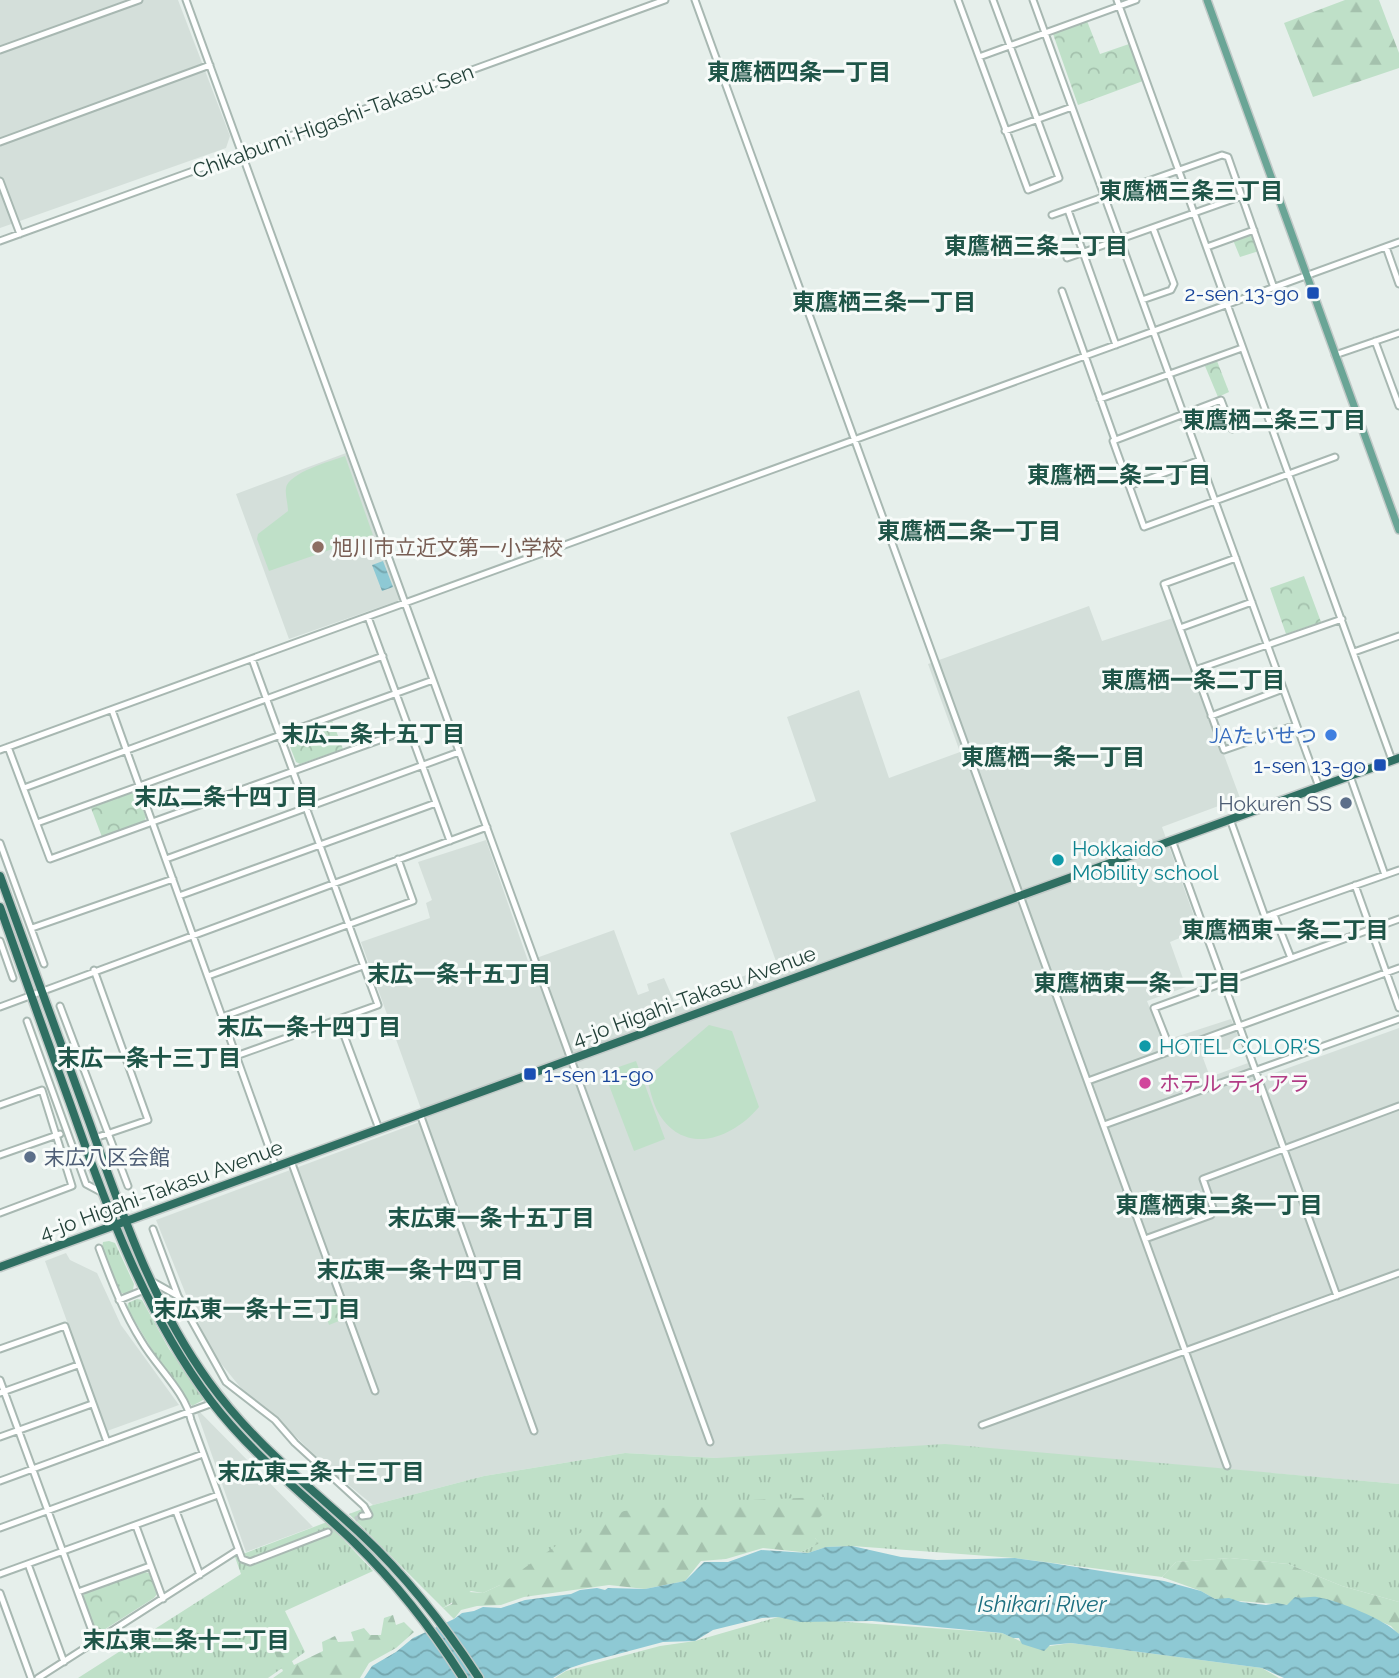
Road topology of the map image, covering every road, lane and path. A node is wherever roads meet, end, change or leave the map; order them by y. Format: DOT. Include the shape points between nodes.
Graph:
graph roads {
  1 [pos="139,0"];
  2 [pos="186,0"];
  3 [pos="666,0"];
  4 [pos="695,0"];
  5 [pos="958,0"];
  6 [pos="993,0"];
  7 [pos="1033,0"];
  8 [pos="1136,0"];
  9 [pos="1207,0"];
  10 [pos="1118,3"];
  11 [pos="1045,33"];
  12 [pos="1010,46"];
  13 [pos="0,50"];
  14 [pos="979,57"];
  15 [pos="210,65"];
  16 [pos="1072,107"];
  17 [pos="1038,120"];
  18 [pos="1005,131"];
  19 [pos="0,142"];
  20 [pos="242,153"];
  21 [pos="1178,170"];
  22 [pos="0,181"];
  23 [pos="1104,196"];
  24 [pos="1242,196"];
  25 [pos="1068,210"];
  26 [pos="1194,213"];
  27 [pos="1052,215"];
  28 [pos="1153,228"];
  29 [pos="1254,230"];
  30 [pos="20,234"];
  31 [pos="1120,239"];
  32 [pos="0,241"];
  33 [pos="1399,242"];
  34 [pos="1206,247"];
  35 [pos="1386,247"];
  36 [pos="1083,253"];
  37 [pos="1068,258"];
  38 [pos="1306,276"];
  39 [pos="1399,284"];
  40 [pos="1274,288"];
  41 [pos="1062,291"];
  42 [pos="1142,300"];
  43 [pos="1227,306"];
  44 [pos="1154,332"];
  45 [pos="1399,333"];
  46 [pos="1375,341"];
  47 [pos="1116,345"];
  48 [pos="1242,348"];
  49 [pos="1335,355"];
  50 [pos="1085,356"];
  51 [pos="1169,374"];
  52 [pos="1397,394"];
  53 [pos="1100,398"];
  54 [pos="1399,405"];
  55 [pos="1184,414"];
  56 [pos="1232,429"];
  57 [pos="855,440"];
  58 [pos="1115,440"];
  59 [pos="1335,457"];
  60 [pos="1200,460"];
  61 [pos="1289,475"];
  62 [pos="1129,486"];
  63 [pos="1215,500"];
  64 [pos="1399,530"];
  65 [pos="1236,558"];
  66 [pos="1252,602"];
  67 [pos="405,603"];
  68 [pos="368,617"];
  69 [pos="1342,619"];
  70 [pos="1180,628"];
  71 [pos="1399,636"];
  72 [pos="1268,646"];
  73 [pos="1354,652"];
  74 [pos="383,656"];
  75 [pos="252,659"];
  76 [pos="1195,670"];
  77 [pos="433,680"];
  78 [pos="1283,689"];
  79 [pos="397,693"];
  80 [pos="268,698"];
  81 [pos="111,710"];
  82 [pos="1211,716"];
  83 [pos="1296,725"];
  84 [pos="410,729"];
  85 [pos="281,735"];
  86 [pos="8,747"];
  87 [pos="0,750"];
  88 [pos="127,750"];
  89 [pos="460,752"];
  90 [pos="1396,759"];
  91 [pos="423,766"];
  92 [pos="294,771"];
  93 [pos="1350,776"];
  94 [pos="140,786"];
  95 [pos="1319,787"];
  96 [pos="24,788"];
  97 [pos="436,803"];
  98 [pos="307,808"];
  99 [pos="1230,819"];
  100 [pos="153,822"];
  101 [pos="37,823"];
  102 [pos="487,827"];
  103 [pos="1172,840"];
  104 [pos="450,841"];
  105 [pos="0,843"];
  106 [pos="320,844"];
  107 [pos="166,859"];
  108 [pos="398,859"];
  109 [pos="1399,870"];
  110 [pos="1385,875"];
  111 [pos="0,876"];
  112 [pos="173,879"];
  113 [pos="334,883"];
  114 [pos="1355,885"];
  115 [pos="1021,895"];
  116 [pos="179,897"];
  117 [pos="0,907"];
  118 [pos="1274,915"];
  119 [pos="1399,919"];
  120 [pos="349,926"];
  121 [pos="1371,930"];
  122 [pos="33,931"];
  123 [pos="193,934"];
  124 [pos="22,937"];
  125 [pos="0,941"];
  126 [pos="1291,958"];
  127 [pos="18,959"];
  128 [pos="8,962"];
  129 [pos="44,964"];
  130 [pos="363,966"];
  131 [pos="1399,968"];
  132 [pos="94,970"];
  133 [pos="1386,972"];
  134 [pos="208,976"];
  135 [pos="13,978"];
  136 [pos="1223,984"];
  137 [pos="42,990"];
  138 [pos="30,995"];
  139 [pos="60,1006"];
  140 [pos="0,1007"];
  141 [pos="1399,1008"];
  142 [pos="222,1017"];
  143 [pos="338,1019"];
  144 [pos="1399,1020"];
  145 [pos="27,1021"];
  146 [pos="67,1023"];
  147 [pos="1239,1026"];
  148 [pos="55,1027"];
  149 [pos="1171,1051"];
  150 [pos="236,1056"];
  151 [pos="571,1060"];
  152 [pos="1256,1072"];
  153 [pos="1088,1081"];
  154 [pos="0,1105"];
  155 [pos="1399,1106"];
  156 [pos="420,1114"];
  157 [pos="1104,1125"];
  158 [pos="379,1129"];
  159 [pos="66,1132"];
  160 [pos="108,1133"];
  161 [pos="56,1135"];
  162 [pos="95,1138"];
  163 [pos="1284,1149"];
  164 [pos="0,1155"];
  165 [pos="291,1161"];
  166 [pos="276,1167"];
  167 [pos="128,1186"];
  168 [pos="101,1192"];
  169 [pos="0,1213"];
  170 [pos="125,1221"];
  171 [pos="115,1225"];
  172 [pos="153,1229"];
  173 [pos="1145,1239"];
  174 [pos="99,1248"];
  175 [pos="0,1267"];
  176 [pos="1399,1273"];
  177 [pos="150,1281"];
  178 [pos="144,1290"];
  179 [pos="178,1296"];
  180 [pos="1337,1296"];
  181 [pos="119,1300"];
  182 [pos="0,1349"];
  183 [pos="1185,1351"];
  184 [pos="78,1365"];
  185 [pos="0,1380"];
  186 [pos="233,1388"];
  187 [pos="375,1391"];
  188 [pos="2,1392"];
  189 [pos="222,1399"];
  190 [pos="213,1403"];
  191 [pos="92,1404"];
  192 [pos="189,1413"];
  193 [pos="982,1425"];
  194 [pos="18,1430"];
  195 [pos="534,1431"];
  196 [pos="0,1437"];
  197 [pos="107,1442"];
  198 [pos="710,1442"];
  199 [pos="203,1454"];
  200 [pos="1227,1466"];
  201 [pos="32,1469"];
  202 [pos="0,1481"];
  203 [pos="218,1495"];
  204 [pos="48,1511"];
  205 [pos="176,1511"];
  206 [pos="362,1517"];
  207 [pos="136,1526"];
  208 [pos="0,1528"];
  209 [pos="328,1532"];
  210 [pos="238,1550"];
  211 [pos="62,1552"];
  212 [pos="28,1564"];
  213 [pos="150,1566"];
  214 [pos="0,1574"];
  215 [pos="200,1575"];
  216 [pos="78,1592"];
  217 [pos="0,1593"];
  218 [pos="163,1598"];
  219 [pos="96,1642"];
  220 [pos="64,1662"];
  221 [pos="31,1678"];
  222 [pos="38,1678"];
  223 [pos="463,1678"];
  224 [pos="479,1678"];
  1 -- 13 [label="street"];
  2 -- 15 [label="street"];
  3 -- 20 [label="street, Chikabumi Higashi-Takasu Sen"];
  4 -- 57 [label="street"];
  5 -- 14 [label="street"];
  6 -- 12 [label="street"];
  7 -- 11 [label="street"];
  8 -- 10 [label="street"];
  9 -- 38 [label="main road"];
  10 -- 11 [label="street"];
  10 -- 21 [label="street"];
  11 -- 12 [label="street"];
  11 -- 16 [label="street"];
  12 -- 14 [label="street"];
  12 -- 17 [label="street"];
  14 -- 18 [label="street"];
  15 -- 19 [label="street"];
  15 -- 20 [label="street"];
  16 -- 17 [label="street"];
  16 -- 23 [label="street"];
  17 -- 18 [label="street"];
  17 -- 18 [label="street" via="1059,178 1028,190"];
  20 -- 30 [label="street, Chikabumi Higashi-Takasu Sen"];
  20 -- 67 [label="street"];
  21 -- 23 [label="street"];
  21 -- 24 [label="street" via="1228,157"];
  21 -- 26 [label="street"];
  22 -- 30 [label="street"];
  23 -- 25 [label="street"];
  23 -- 31 [label="street"];
  24 -- 26 [label="street"];
  24 -- 29 [label="street"];
  25 -- 27 [label="street"];
  25 -- 36 [label="street"];
  26 -- 28 [label="street"];
  26 -- 34 [label="street"];
  28 -- 31 [label="street"];
  28 -- 42 [label="street" via="1174,284 1171,290"];
  29 -- 34 [label="street"];
  29 -- 40 [label="street"];
  30 -- 32 [label="street, Chikabumi Higashi-Takasu Sen"];
  31 -- 36 [label="street"];
  31 -- 42 [label="street"];
  33 -- 35 [label="street"];
  34 -- 43 [label="street"];
  35 -- 38 [label="street"];
  35 -- 39 [label="street"];
  36 -- 37 [label="street"];
  36 -- 47 [label="street"];
  38 -- 40 [label="street"];
  38 -- 49 [label="main road"];
  40 -- 43 [label="street"];
  41 -- 50 [label="street"];
  42 -- 44 [label="street"];
  43 -- 44 [label="street"];
  43 -- 48 [label="street"];
  44 -- 47 [label="street"];
  44 -- 51 [label="street"];
  45 -- 46 [label="street"];
  46 -- 49 [label="street"];
  46 -- 52 [label="street"];
  47 -- 50 [label="street"];
  48 -- 51 [label="street"];
  48 -- 61 [label="street"];
  49 -- 64 [label="main road"];
  50 -- 53 [label="street"];
  50 -- 57 [label="street"];
  51 -- 53 [label="street"];
  51 -- 55 [label="street"];
  52 -- 54 [label="street"];
  53 -- 58 [label="street"];
  55 -- 56 [label="street" via="1221,400"];
  55 -- 58 [label="street"];
  55 -- 60 [label="street"];
  57 -- 67 [label="street"];
  57 -- 115 [label="street"];
  58 -- 62 [label="street"];
  59 -- 61 [label="street"];
  60 -- 62 [label="street"];
  60 -- 63 [label="street"];
  61 -- 63 [label="street"];
  61 -- 69 [label="street"];
  62 -- 63 [label="street" via="1144,527"];
  63 -- 65 [label="street"];
  65 -- 66 [label="street"];
  65 -- 70 [label="street" via="1164,584"];
  66 -- 70 [label="street"];
  66 -- 72 [label="street"];
  67 -- 68 [label="street"];
  67 -- 77 [label="street"];
  68 -- 74 [label="street"];
  68 -- 75 [label="street"];
  69 -- 72 [label="street"];
  69 -- 73 [label="street"];
  70 -- 76 [label="street"];
  71 -- 73 [label="street"];
  72 -- 76 [label="street"];
  72 -- 78 [label="street"];
  73 -- 90 [label="street"];
  74 -- 79 [label="street"];
  74 -- 80 [label="street"];
  75 -- 80 [label="street"];
  75 -- 81 [label="street"];
  76 -- 82 [label="street"];
  77 -- 79 [label="street"];
  77 -- 89 [label="street"];
  78 -- 82 [label="street"];
  78 -- 83 [label="street"];
  79 -- 84 [label="street"];
  79 -- 85 [label="street"];
  80 -- 85 [label="street"];
  80 -- 88 [label="street"];
  81 -- 86 [label="street"];
  81 -- 88 [label="street"];
  82 -- 83 [label="street" via="1224,750"];
  83 -- 95 [label="street"];
  84 -- 91 [label="street"];
  84 -- 92 [label="street"];
  85 -- 92 [label="street"];
  85 -- 94 [label="street"];
  86 -- 87 [label="street"];
  86 -- 96 [label="street"];
  88 -- 94 [label="street"];
  88 -- 96 [label="street"];
  89 -- 91 [label="street"];
  89 -- 102 [label="street"];
  90 -- 93 [label="highway, 4-jo Higahi-Takasu Avenue"];
  91 -- 97 [label="street"];
  91 -- 98 [label="street"];
  92 -- 98 [label="street"];
  92 -- 100 [label="street"];
  93 -- 95 [label="highway, 4-jo Higahi-Takasu Avenue"];
  93 -- 110 [label="street"];
  94 -- 100 [label="street"];
  94 -- 101 [label="street"];
  95 -- 99 [label="highway, 4-jo Higahi-Takasu Avenue"];
  96 -- 101 [label="street"];
  97 -- 104 [label="street"];
  97 -- 106 [label="street"];
  98 -- 106 [label="street"];
  98 -- 107 [label="street"];
  99 -- 103 [label="highway, 4-jo Higahi-Takasu Avenue"];
  99 -- 118 [label="street" via="1265,917"];
  100 -- 101 [label="street" via="50,859"];
  100 -- 107 [label="street"];
  102 -- 104 [label="street"];
  102 -- 151 [label="street"];
  103 -- 115 [label="highway, 4-jo Higahi-Takasu Avenue"];
  103 -- 136 [label="street"];
  104 -- 108 [label="street"];
  105 -- 122 [label="street"];
  106 -- 113 [label="street"];
  106 -- 116 [label="street"];
  107 -- 112 [label="street"];
  108 -- 113 [label="street"];
  108 -- 120 [label="street" via="413,901"];
  109 -- 110 [label="street"];
  110 -- 114 [label="street"];
  111 -- 124 [label="highway"];
  112 -- 116 [label="street"];
  112 -- 122 [label="street"];
  113 -- 120 [label="street"];
  113 -- 123 [label="street"];
  114 -- 118 [label="street"];
  114 -- 121 [label="street"];
  115 -- 151 [label="highway, 4-jo Higahi-Takasu Avenue"];
  115 -- 153 [label="street"];
  116 -- 123 [label="street"];
  117 -- 127 [label="highway"];
  118 -- 126 [label="street"];
  119 -- 121 [label="street"];
  120 -- 130 [label="street"];
  120 -- 134 [label="street"];
  121 -- 126 [label="street"];
  121 -- 133 [label="street"];
  122 -- 124 [label="street"];
  122 -- 129 [label="street"];
  123 -- 132 [label="street"];
  123 -- 134 [label="street"];
  124 -- 137 [label="highway"];
  125 -- 128 [label="street"];
  126 -- 136 [label="street"];
  127 -- 128 [label="street"];
  127 -- 138 [label="highway"];
  128 -- 135 [label="street"];
  130 -- 142 [label="street"];
  130 -- 143 [label="street" via="378,1005"];
  131 -- 133 [label="street"];
  132 -- 137 [label="street"];
  132 -- 160 [label="street" via="148,1119"];
  133 -- 141 [label="street"];
  133 -- 147 [label="street"];
  134 -- 142 [label="street"];
  136 -- 147 [label="street"];
  136 -- 149 [label="street" via="1154,1008"];
  137 -- 138 [label="street"];
  137 -- 148 [label="highway"];
  138 -- 140 [label="street"];
  138 -- 168 [label="highway"];
  139 -- 146 [label="street"];
  142 -- 150 [label="street"];
  143 -- 150 [label="street"];
  143 -- 158 [label="street"];
  144 -- 152 [label="street"];
  145 -- 159 [label="street"];
  146 -- 148 [label="street"];
  146 -- 160 [label="street"];
  147 -- 149 [label="street"];
  147 -- 152 [label="street"];
  148 -- 162 [label="highway"];
  149 -- 153 [label="street"];
  150 -- 166 [label="street"];
  151 -- 156 [label="highway, 4-jo Higahi-Takasu Avenue"];
  151 -- 198 [label="street"];
  152 -- 157 [label="street"];
  152 -- 163 [label="street"];
  153 -- 157 [label="street"];
  154 -- 161 [label="street" via="42,1090"];
  155 -- 163 [label="street"];
  156 -- 158 [label="highway, 4-jo Higahi-Takasu Avenue"];
  156 -- 195 [label="street"];
  157 -- 173 [label="street"];
  158 -- 165 [label="highway, 4-jo Higahi-Takasu Avenue"];
  159 -- 161 [label="street"];
  159 -- 168 [label="street" via="86,1184"];
  160 -- 162 [label="street"];
  160 -- 167 [label="street"];
  161 -- 164 [label="street"];
  161 -- 169 [label="street" via="72,1186"];
  162 -- 170 [label="highway"];
  163 -- 173 [label="street" via="1203,1179 1211,1215"];
  163 -- 180 [label="street"];
  165 -- 166 [label="highway, 4-jo Higahi-Takasu Avenue"];
  165 -- 187 [label="street"];
  166 -- 170 [label="highway, 4-jo Higahi-Takasu Avenue"];
  168 -- 171 [label="highway"];
  170 -- 171 [label="highway, 4-jo Higahi-Takasu Avenue"];
  170 -- 177 [label="highway"];
  171 -- 175 [label="highway, 4-jo Higahi-Takasu Avenue"];
  171 -- 178 [label="highway"];
  172 -- 179 [label="street"];
  173 -- 183 [label="street"];
  174 -- 181 [label="street"];
  176 -- 180 [label="street"];
  177 -- 179 [label="street"];
  177 -- 189 [label="highway" via="176,1331"];
  178 -- 181 [label="street"];
  178 -- 190 [label="highway"];
  179 -- 186 [label="street"];
  180 -- 183 [label="street"];
  181 -- 192 [label="street"];
  182 -- 184 [label="street" via="65,1326"];
  183 -- 193 [label="street"];
  183 -- 200 [label="street"];
  184 -- 188 [label="street"];
  184 -- 191 [label="street"];
  185 -- 188 [label="street"];
  186 -- 189 [label="street"];
  186 -- 206 [label="street" via="275,1420 364,1506 369,1515"];
  188 -- 194 [label="street"];
  189 -- 224 [label="highway" via="277,1461 369,1542 432,1612"];
  190 -- 192 [label="street"];
  190 -- 223 [label="highway" via="274,1471 359,1547 425,1623"];
  191 -- 194 [label="street"];
  191 -- 197 [label="street"];
  192 -- 197 [label="street"];
  192 -- 199 [label="street"];
  194 -- 196 [label="street"];
  194 -- 201 [label="street"];
  197 -- 201 [label="street"];
  199 -- 203 [label="street"];
  199 -- 204 [label="street"];
  201 -- 202 [label="street"];
  201 -- 204 [label="street"];
  203 -- 205 [label="street"];
  203 -- 210 [label="street"];
  204 -- 208 [label="street"];
  204 -- 211 [label="street"];
  205 -- 207 [label="street"];
  205 -- 215 [label="street"];
  207 -- 211 [label="street"];
  207 -- 213 [label="street"];
  209 -- 210 [label="street" via="250,1562 242,1559"];
  210 -- 215 [label="street"];
  211 -- 212 [label="street"];
  211 -- 216 [label="street"];
  212 -- 214 [label="street"];
  212 -- 220 [label="street"];
  213 -- 216 [label="street"];
  213 -- 218 [label="street"];
  215 -- 218 [label="street"];
  216 -- 219 [label="street"];
  217 -- 221 [label="street"];
  218 -- 219 [label="street"];
  219 -- 220 [label="street"];
  220 -- 222 [label="street"];
}
